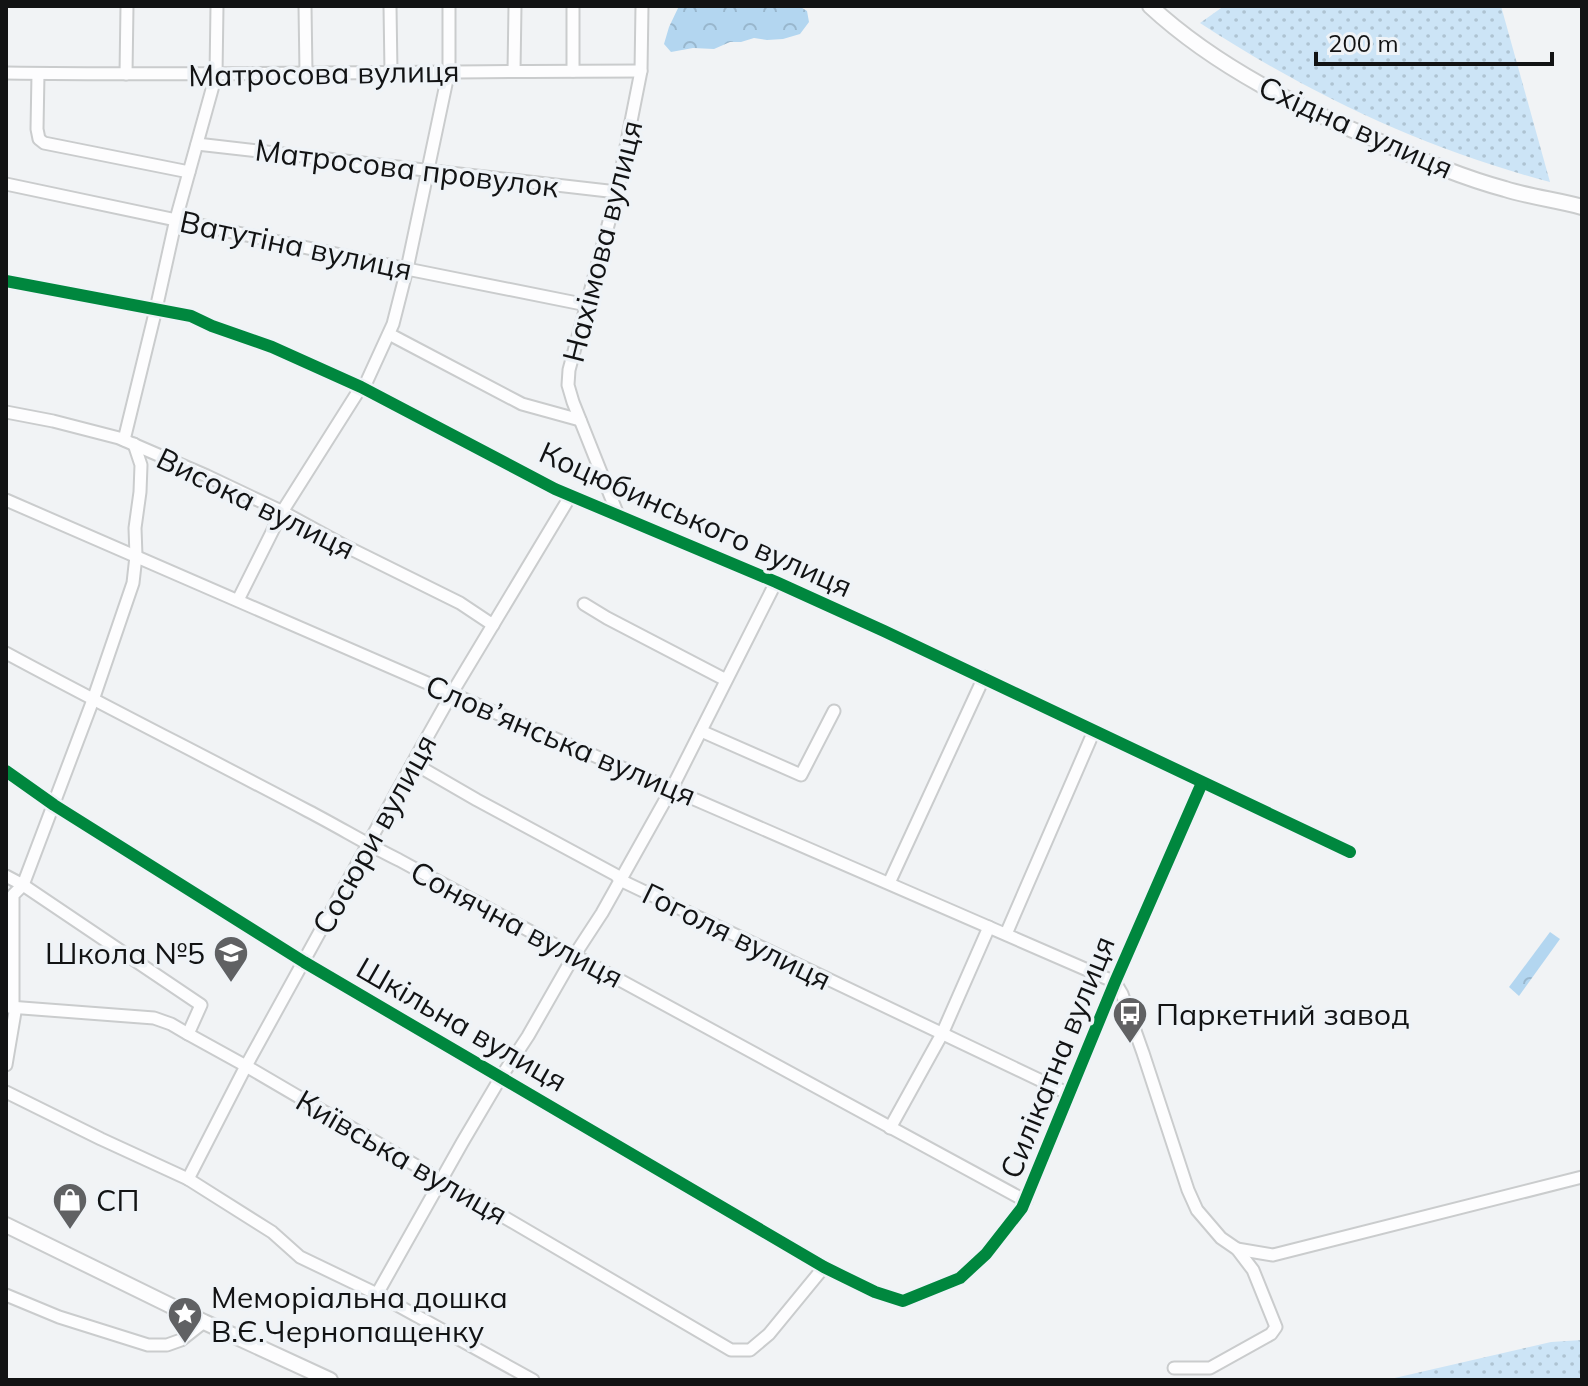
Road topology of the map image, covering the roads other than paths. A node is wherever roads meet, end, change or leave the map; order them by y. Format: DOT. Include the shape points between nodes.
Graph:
graph roads {
  1 [pos="127,6"];
  2 [pos="217,6"];
  3 [pos="305,6"];
  4 [pos="390,6"];
  5 [pos="449,6"];
  6 [pos="515,6"];
  7 [pos="573,6"];
  8 [pos="642,6"];
  9 [pos="1150,6"];
  10 [pos="6,59"];
  11 [pos="449,70"];
  12 [pos="514,71"];
  13 [pos="573,71"];
  14 [pos="641,71"];
  15 [pos="391,72"];
  16 [pos="8,73"];
  17 [pos="306,73"];
  18 [pos="38,74"];
  19 [pos="126,74"];
  20 [pos="216,75"];
  21 [pos="197,144"];
  22 [pos="427,170"];
  23 [pos="189,172"];
  24 [pos="6,184"];
  25 [pos="617,192"];
  26 [pos="1582,207"];
  27 [pos="176,219"];
  28 [pos="407,269"];
  29 [pos="6,281"];
  30 [pos="587,305"];
  31 [pos="156,309"];
  32 [pos="389,334"];
  33 [pos="361,387"];
  34 [pos="6,412"];
  35 [pos="580,420"];
  36 [pos="129,442"];
  37 [pos="571,495"];
  38 [pos="6,500"];
  39 [pos="282,512"];
  40 [pos="618,515"];
  41 [pos="136,556"];
  42 [pos="776,582"];
  43 [pos="238,600"];
  44 [pos="584,604"];
  45 [pos="493,625"];
  46 [pos="6,653"];
  47 [pos="984,677"];
  48 [pos="726,680"];
  49 [pos="452,693"];
  50 [pos="93,700"];
  51 [pos="834,711"];
  52 [pos="701,731"];
  53 [pos="1094,731"];
  54 [pos="413,763"];
  55 [pos="6,771"];
  56 [pos="1202,783"];
  57 [pos="672,788"];
  58 [pos="54,805"];
  59 [pos="368,845"];
  60 [pos="1350,852"];
  61 [pos="6,876"];
  62 [pos="620,880"];
  63 [pos="889,883"];
  64 [pos="23,885"];
  65 [pos="9,900"];
  66 [pos="989,927"];
  67 [pos="1006,934"];
  68 [pos="574,955"];
  69 [pos="304,962"];
  70 [pos="1115,982"];
  71 [pos="10,1007"];
  72 [pos="188,1034"];
  73 [pos="942,1034"];
  74 [pos="6,1065"];
  75 [pos="246,1066"];
  76 [pos="501,1077"];
  77 [pos="6,1092"];
  78 [pos="1069,1094"];
  79 [pos="890,1128"];
  80 [pos="1582,1177"];
  81 [pos="188,1179"];
  82 [pos="441,1180"];
  83 [pos="1026,1201"];
  84 [pos="6,1225"];
  85 [pos="1237,1249"];
  86 [pos="824,1267"];
  87 [pos="377,1294"];
  88 [pos="6,1295"];
  89 [pos="903,1301"];
  90 [pos="204,1322"];
  91 [pos="1174,1368"];
  92 [pos="330,1380"];
  93 [pos="533,1380"];
  1 -- 19 [label="street"];
  2 -- 20 [label="street"];
  3 -- 17 [label="street"];
  4 -- 15 [label="street"];
  5 -- 11 [label="street"];
  6 -- 12 [label="street"];
  7 -- 13 [label="street"];
  8 -- 14 [label="street, Нахімова вулиця"];
  9 -- 26 [label="main road, Східна вулиця" via="1226,64 1336,124 1505,190"];
  10 -- 16 [label="street"];
  11 -- 12 [label="street, Матросова вулиця"];
  11 -- 15 [label="street, Матросова вулиця"];
  11 -- 22 [label="street"];
  12 -- 13 [label="street, Матросова вулиця"];
  13 -- 14 [label="street, Матросова вулиця"];
  14 -- 25 [label="street, Нахімова вулиця"];
  15 -- 17 [label="street, Матросова вулиця"];
  16 -- 18 [label="street, Матросова вулиця"];
  17 -- 20 [label="street, Матросова вулиця"];
  18 -- 19 [label="street, Матросова вулиця"];
  18 -- 23 [label="street" via="37,129 44,143"];
  19 -- 20 [label="street, Матросова вулиця"];
  20 -- 21 [label="street"];
  21 -- 22 [label="street, Матросова провулок"];
  21 -- 23 [label="street"];
  22 -- 25 [label="street, Матросова провулок"];
  22 -- 28 [label="street"];
  23 -- 27 [label="street"];
  24 -- 27 [label="street, Ватутіна вулиця"];
  25 -- 30 [label="street, Нахімова вулиця"];
  27 -- 28 [label="street, Ватутіна вулиця"];
  27 -- 31 [label="street"];
  28 -- 30 [label="street, Ватутіна вулиця"];
  28 -- 32 [label="street"];
  29 -- 31 [label="street, Коцюбинського вулиця"];
  30 -- 35 [label="street, Нахімова вулиця" via="568,385"];
  31 -- 33 [label="street, Коцюбинського вулиця" via="191,316"];
  31 -- 36 [label="street"];
  32 -- 33 [label="street"];
  32 -- 35 [label="street" via="522,404"];
  33 -- 37 [label="street, Коцюбинського вулиця"];
  33 -- 39 [label="street"];
  34 -- 36 [label="street, Висока вулиця"];
  35 -- 40 [label="street, Нахімова вулиця"];
  36 -- 39 [label="street, Висока вулиця"];
  36 -- 41 [label="street" via="141,465"];
  37 -- 40 [label="street, Коцюбинського вулиця"];
  37 -- 45 [label="street, Сосюри вулиця"];
  38 -- 41 [label="street, Слов’янська вулиця"];
  39 -- 43 [label="street"];
  39 -- 45 [label="street, Висока вулиця"];
  40 -- 42 [label="street, Коцюбинського вулиця"];
  41 -- 43 [label="street, Слов’янська вулиця"];
  41 -- 50 [label="street" via="133,583"];
  42 -- 47 [label="street, Коцюбинського вулиця"];
  42 -- 48 [label="street"];
  43 -- 49 [label="street, Слов’янська вулиця"];
  44 -- 48 [label="street"];
  45 -- 49 [label="street, Сосюри вулиця"];
  46 -- 50 [label="street, Сонячна вулиця"];
  47 -- 53 [label="street, Коцюбинського вулиця"];
  47 -- 63 [label="street"];
  48 -- 52 [label="street"];
  49 -- 54 [label="street, Сосюри вулиця"];
  49 -- 57 [label="street, Слов’янська вулиця"];
  50 -- 58 [label="street"];
  50 -- 59 [label="street, Сонячна вулиця"];
  51 -- 52 [label="street" via="801,775"];
  52 -- 57 [label="street"];
  53 -- 56 [label="street, Коцюбинського вулиця"];
  53 -- 67 [label="street"];
  54 -- 59 [label="street, Сосюри вулиця"];
  54 -- 62 [label="street, Гоголя вулиця"];
  55 -- 58 [label="street, Шкільна вулиця"];
  56 -- 60 [label="street, Коцюбинського вулиця"];
  56 -- 70 [label="street, Силікатна вулиця"];
  57 -- 62 [label="street"];
  57 -- 63 [label="street, Слов’янська вулиця"];
  58 -- 64 [label="street"];
  58 -- 69 [label="street, Шкільна вулиця"];
  59 -- 68 [label="street, Сонячна вулиця"];
  59 -- 69 [label="street, Сосюри вулиця"];
  61 -- 64 [label="street"];
  62 -- 68 [label="street"];
  62 -- 73 [label="street, Гоголя вулиця"];
  63 -- 66 [label="street, Слов’янська вулиця"];
  64 -- 65 [label="street"];
  64 -- 72 [label="street" via="201,1005"];
  65 -- 71 [label="street"];
  66 -- 67 [label="street, Слов’янська вулиця"];
  66 -- 73 [label="street"];
  67 -- 70 [label="street, Слов’янська вулиця"];
  68 -- 76 [label="street"];
  68 -- 79 [label="street, Сонячна вулиця"];
  69 -- 75 [label="street, Сосюри вулиця"];
  69 -- 76 [label="street, Шкільна вулиця"];
  70 -- 78 [label="street, Силікатна вулиця"];
  70 -- 85 [label="street" via="1197,1210"];
  71 -- 72 [label="street, Київська вулиця" via="154,1018"];
  71 -- 74 [label="street" via="15,1012"];
  72 -- 75 [label="street, Київська вулиця"];
  73 -- 78 [label="street, Гоголя вулиця"];
  73 -- 79 [label="street"];
  75 -- 81 [label="street, Сосюри вулиця"];
  75 -- 82 [label="street, Київська вулиця"];
  76 -- 82 [label="street"];
  76 -- 86 [label="street, Шкільна вулиця"];
  77 -- 81 [label="street"];
  78 -- 83 [label="street, Силікатна вулиця"];
  79 -- 83 [label="street, Сонячна вулиця"];
  80 -- 85 [label="street" via="1273,1255"];
  81 -- 87 [label="street" via="272,1232 300,1257"];
  82 -- 86 [label="street, Київська вулиця" via="731,1350 750,1350 769,1334"];
  82 -- 87 [label="street"];
  83 -- 89 [label="street, Силікатна вулиця" via="986,1254 960,1278"];
  84 -- 90 [label="main road"];
  85 -- 91 [label="street" via="1253,1270 1276,1327 1210,1368"];
  86 -- 89 [label="street, Шкільна вулиця"];
  87 -- 93 [label="street"];
  88 -- 90 [label="street" via="148,1345 181,1340"];
  90 -- 92 [label="main road"];
}
